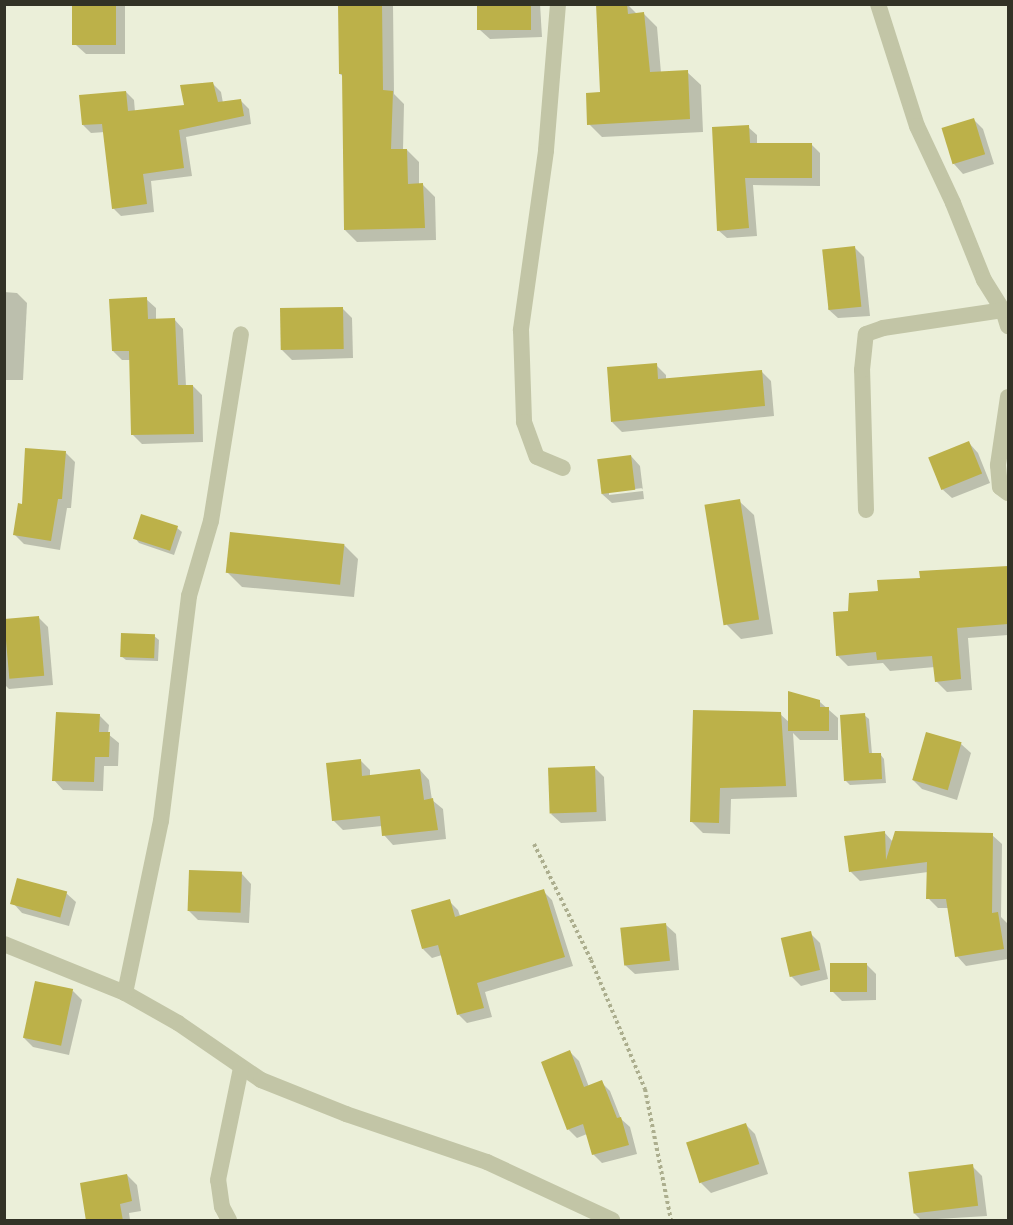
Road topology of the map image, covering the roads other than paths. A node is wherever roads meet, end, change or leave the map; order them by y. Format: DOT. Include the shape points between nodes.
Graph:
graph roads {
  1 [pos="558,4"];
  2 [pos="878,4"];
  3 [pos="1003,310"];
  4 [pos="1008,326"];
  5 [pos="241,334"];
  6 [pos="1008,397"];
  7 [pos="563,468"];
  8 [pos="1008,494"];
  9 [pos="866,510"];
  10 [pos="4,944"];
  11 [pos="125,993"];
  12 [pos="241,1068"];
  13 [pos="229,1221"];
  14 [pos="612,1221"];
  1 -- 7 [label="street" via="546,151 521,330 524,422 537,458"];
  2 -- 3 [label="street" via="917,126 984,280"];
  3 -- 4 [label="street"];
  3 -- 9 [label="street" via="866,334 862,370"];
  5 -- 11 [label="street" via="211,521 189,596 161,821"];
  6 -- 8 [label="street" via="998,465 1000,487"];
  10 -- 11 [label="street"];
  11 -- 12 [label="street" via="178,1023"];
  12 -- 13 [label="street" via="218,1180 222,1207"];
  12 -- 14 [label="street" via="302,1098 487,1162"];
}
